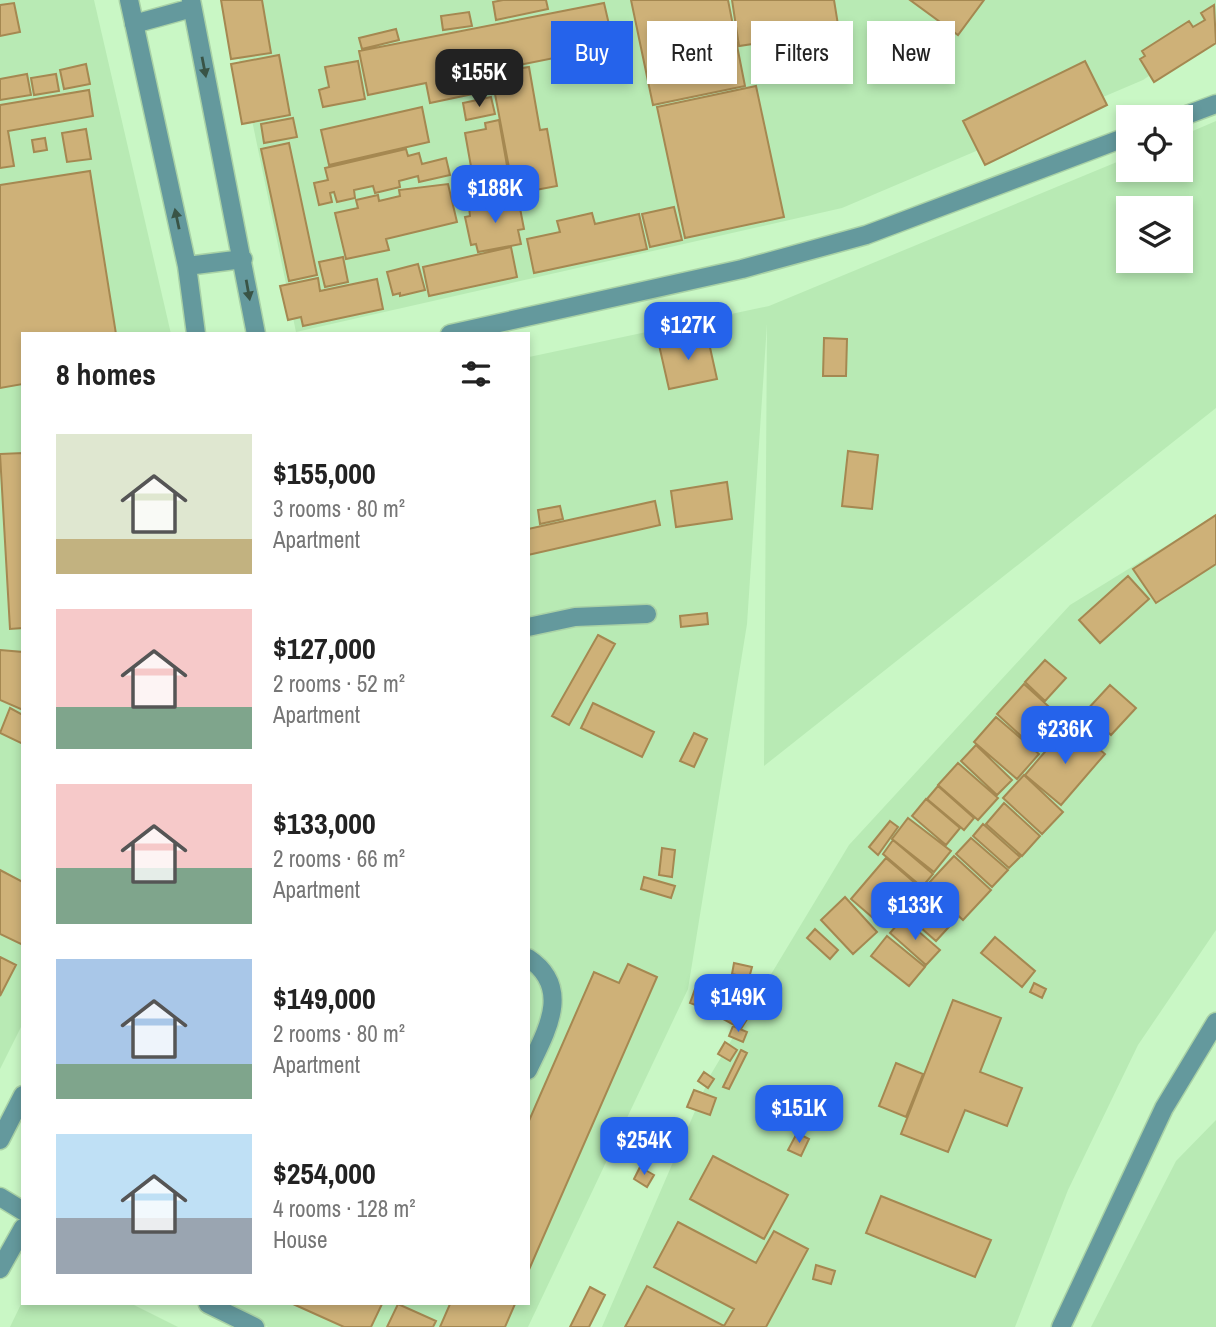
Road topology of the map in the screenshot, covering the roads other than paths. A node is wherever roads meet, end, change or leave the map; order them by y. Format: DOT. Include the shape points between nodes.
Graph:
graph roads {
  1 [pos="129,0"];
  2 [pos="191,4"];
  3 [pos="134,24"];
  4 [pos="1216,104"];
  5 [pos="1193,113"];
  6 [pos="1116,141"];
  7 [pos="243,259"];
  8 [pos="187,266"];
  9 [pos="197,332"];
  10 [pos="256,332"];
  11 [pos="459,332"];
  12 [pos="647,614"];
  13 [pos="530,627"];
  14 [pos="530,959"];
  15 [pos="1216,1022"];
  16 [pos="530,1066"];
  17 [pos="21,1099"];
  18 [pos="0,1140"];
  19 [pos="0,1197"];
  20 [pos="21,1210"];
  21 [pos="21,1232"];
  22 [pos="0,1269"];
  23 [pos="210,1305"];
  24 [pos="255,1327"];
  25 [pos="1061,1327"];
  1 -- 3 [label="street"];
  2 -- 3 [label="street"];
  2 -- 7 [label="street, one-way"];
  8 -- 3 [label="street, one-way"];
  4 -- 5 [label="street"];
  6 -- 11 [label="street" via="866,235"];
  7 -- 8 [label="street"];
  7 -- 10 [label="street, one-way"];
  8 -- 9 [label="street"];
  12 -- 13 [label="street" via="575,617"];
  14 -- 16 [label="street" via="541,967 554,992 551,1020"];
  15 -- 25 [label="street" via="1164,1108"];
  17 -- 18 [label="street"];
  19 -- 20 [label="street"];
  21 -- 22 [label="street"];
  23 -- 24 [label="street"];
}
